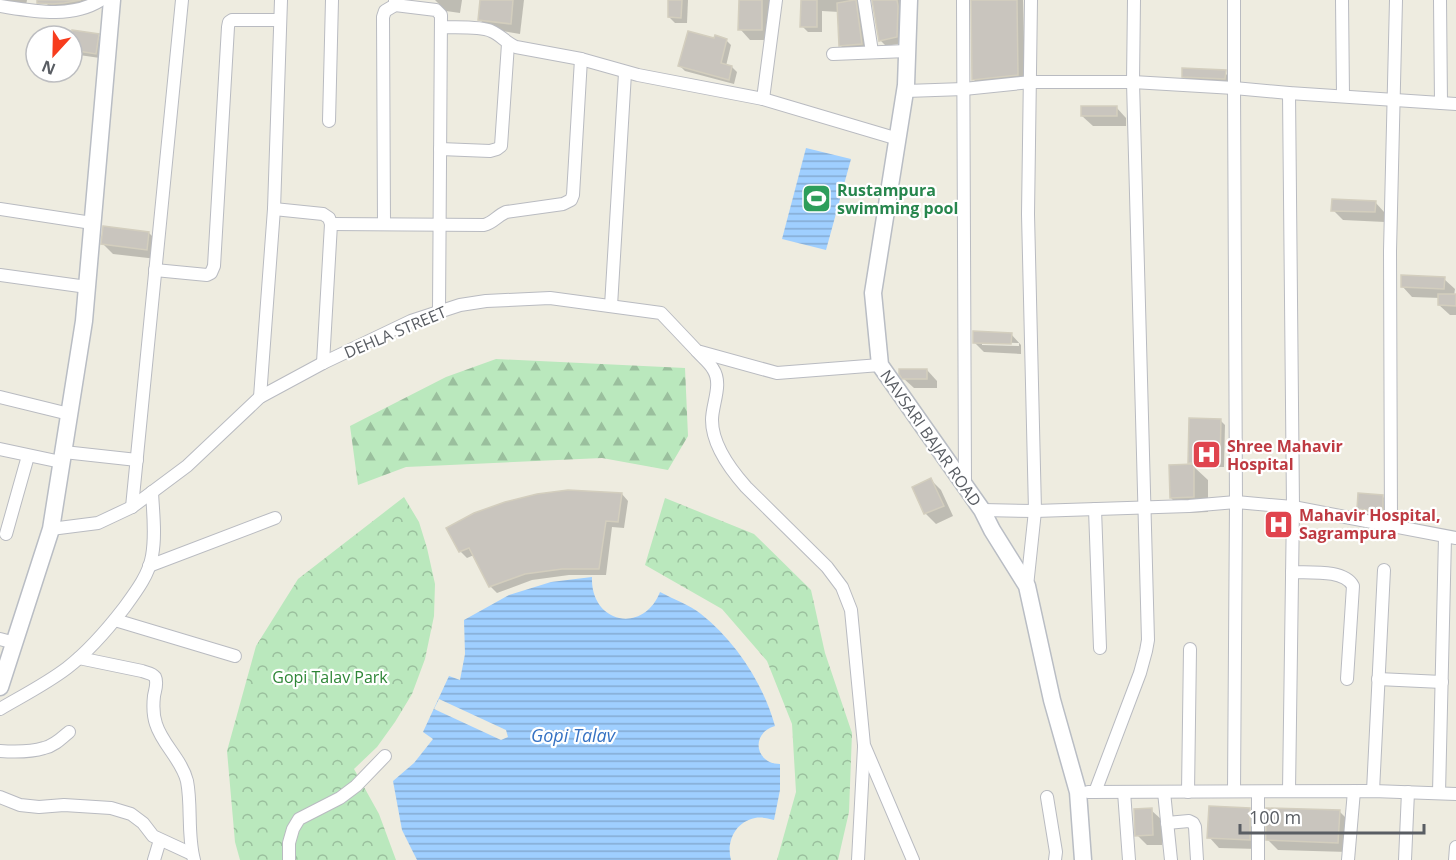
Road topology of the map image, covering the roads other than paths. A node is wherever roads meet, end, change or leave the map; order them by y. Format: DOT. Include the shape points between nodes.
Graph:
graph roads {
  1 [pos="101,0"];
  2 [pos="112,0"];
  3 [pos="182,0"];
  4 [pos="281,0"];
  5 [pos="333,0"];
  6 [pos="776,0"];
  7 [pos="864,0"];
  8 [pos="909,0"];
  9 [pos="963,0"];
  10 [pos="1031,0"];
  11 [pos="1134,0"];
  12 [pos="1234,0"];
  13 [pos="1342,0"];
  14 [pos="1396,0"];
  15 [pos="1440,0"];
  16 [pos="395,2"];
  17 [pos="0,6"];
  18 [pos="280,20"];
  19 [pos="441,27"];
  20 [pos="508,44"];
  21 [pos="907,51"];
  22 [pos="872,52"];
  23 [pos="833,54"];
  24 [pos="581,59"];
  25 [pos="625,73"];
  26 [pos="1031,82"];
  27 [pos="1133,82"];
  28 [pos="1234,88"];
  29 [pos="964,89"];
  30 [pos="906,91"];
  31 [pos="1289,93"];
  32 [pos="1343,95"];
  33 [pos="763,99"];
  34 [pos="1393,99"];
  35 [pos="1441,103"];
  36 [pos="1456,104"];
  37 [pos="329,121"];
  38 [pos="898,139"];
  39 [pos="440,149"];
  40 [pos="0,208"];
  41 [pos="274,209"];
  42 [pos="92,223"];
  43 [pos="331,224"];
  44 [pos="384,224"];
  45 [pos="440,225"];
  46 [pos="155,270"];
  47 [pos="0,274"];
  48 [pos="87,287"];
  49 [pos="611,306"];
  50 [pos="439,311"];
  51 [pos="697,351"];
  52 [pos="323,363"];
  53 [pos="880,366"];
  54 [pos="0,397"];
  55 [pos="260,397"];
  56 [pos="69,414"];
  57 [pos="0,449"];
  58 [pos="28,456"];
  59 [pos="62,457"];
  60 [pos="137,460"];
  61 [pos="965,486"];
  62 [pos="152,492"];
  63 [pos="1236,502"];
  64 [pos="132,507"];
  65 [pos="1144,507"];
  66 [pos="1293,507"];
  67 [pos="1095,509"];
  68 [pos="982,510"];
  69 [pos="1035,511"];
  70 [pos="275,518"];
  71 [pos="1390,525"];
  72 [pos="51,529"];
  73 [pos="6,534"];
  74 [pos="1451,537"];
  75 [pos="149,566"];
  76 [pos="1384,570"];
  77 [pos="1292,572"];
  78 [pos="1027,586"];
  79 [pos="114,620"];
  80 [pos="7,641"];
  81 [pos="1100,648"];
  82 [pos="1190,649"];
  83 [pos="235,656"];
  84 [pos="79,658"];
  85 [pos="1347,679"];
  86 [pos="1378,679"];
  87 [pos="1442,682"];
  88 [pos="0,687"];
  89 [pos="0,709"];
  90 [pos="69,732"];
  91 [pos="864,745"];
  92 [pos="0,751"];
  93 [pos="385,756"];
  94 [pos="1234,791"];
  95 [pos="1289,791"];
  96 [pos="1354,791"];
  97 [pos="1373,791"];
  98 [pos="1087,792"];
  99 [pos="1124,792"];
  100 [pos="1164,792"];
  101 [pos="1188,792"];
  102 [pos="1258,792"];
  103 [pos="1408,792"];
  104 [pos="1439,793"];
  105 [pos="1456,794"];
  106 [pos="0,797"];
  107 [pos="1047,797"];
  108 [pos="1167,823"];
  109 [pos="160,840"];
  110 [pos="1456,847"];
  111 [pos="193,857"];
  112 [pos="154,860"];
  113 [pos="289,860"];
  114 [pos="858,860"];
  115 [pos="913,860"];
  116 [pos="1054,860"];
  117 [pos="1083,860"];
  118 [pos="1130,860"];
  119 [pos="1171,860"];
  120 [pos="1197,860"];
  121 [pos="1258,860"];
  122 [pos="1348,860"];
  123 [pos="1405,860"];
  124 [pos="1455,860"];
  1 -- 17 [label="street" via="76,11"];
  2 -- 42 [label="main road"];
  3 -- 46 [label="street"];
  4 -- 18 [label="street"];
  5 -- 37 [label="street"];
  6 -- 33 [label="street"];
  7 -- 22 [label="street"];
  8 -- 21 [label="main road, NAVSARI BAJAR ROAD"];
  9 -- 29 [label="street"];
  10 -- 26 [label="street"];
  11 -- 27 [label="street"];
  12 -- 28 [label="street"];
  13 -- 32 [label="street"];
  14 -- 34 [label="street"];
  15 -- 35 [label="street"];
  16 -- 19 [label="street" via="436,10 441,15"];
  16 -- 44 [label="street" via="383,17"];
  18 -- 41 [label="street"];
  18 -- 46 [label="street" via="229,22 211,273"];
  19 -- 20 [label="street" via="488,29"];
  19 -- 39 [label="street"];
  20 -- 24 [label="street"];
  20 -- 39 [label="street" via="501,146 490,151"];
  21 -- 22 [label="street"];
  21 -- 30 [label="main road, NAVSARI BAJAR ROAD"];
  22 -- 23 [label="street"];
  24 -- 25 [label="street"];
  24 -- 45 [label="street" via="571,200 506,212 484,225"];
  25 -- 33 [label="street"];
  25 -- 49 [label="street"];
  26 -- 27 [label="street"];
  26 -- 29 [label="street"];
  26 -- 69 [label="street" via="1028,214"];
  27 -- 28 [label="street"];
  27 -- 65 [label="street"];
  28 -- 31 [label="street"];
  28 -- 63 [label="street"];
  29 -- 30 [label="street"];
  29 -- 61 [label="street"];
  30 -- 38 [label="main road, NAVSARI BAJAR ROAD"];
  31 -- 32 [label="street"];
  31 -- 66 [label="street"];
  32 -- 34 [label="street"];
  33 -- 38 [label="street"];
  34 -- 35 [label="street"];
  34 -- 71 [label="street"];
  35 -- 36 [label="street"];
  38 -- 53 [label="main road, NAVSARI BAJAR ROAD" via="873,293"];
  39 -- 45 [label="street"];
  40 -- 42 [label="street"];
  41 -- 43 [label="street" via="323,214"];
  41 -- 55 [label="street"];
  42 -- 48 [label="main road"];
  43 -- 44 [label="street"];
  43 -- 52 [label="street"];
  44 -- 45 [label="street"];
  45 -- 50 [label="street"];
  46 -- 60 [label="street"];
  47 -- 48 [label="street"];
  48 -- 56 [label="main road"];
  49 -- 50 [label="street, DEHLA STREET" via="550,298 486,301"];
  49 -- 51 [label="street, DEHLA STREET" via="661,313"];
  50 -- 52 [label="street, DEHLA STREET"];
  51 -- 53 [label="street" via="777,373"];
  51 -- 91 [label="street, DEHLA STREET" via="717,376 712,420 721,452 746,487 827,567 848,599"];
  52 -- 55 [label="street, DEHLA STREET"];
  53 -- 61 [label="main road, NAVSARI BAJAR ROAD"];
  54 -- 56 [label="street"];
  55 -- 62 [label="street, DEHLA STREET" via="187,466"];
  56 -- 59 [label="main road"];
  57 -- 58 [label="street"];
  58 -- 59 [label="street"];
  58 -- 73 [label="street"];
  59 -- 60 [label="street"];
  59 -- 72 [label="main road"];
  60 -- 64 [label="street"];
  61 -- 68 [label="main road, NAVSARI BAJAR ROAD"];
  62 -- 64 [label="street, DEHLA STREET"];
  62 -- 75 [label="street" via="154,541"];
  63 -- 65 [label="street"];
  63 -- 66 [label="street"];
  63 -- 94 [label="street"];
  64 -- 72 [label="street, DEHLA STREET" via="98,523"];
  65 -- 67 [label="street"];
  65 -- 98 [label="street" via="1146,651"];
  66 -- 71 [label="street"];
  66 -- 77 [label="street"];
  67 -- 69 [label="street"];
  67 -- 81 [label="street"];
  68 -- 69 [label="street"];
  68 -- 78 [label="main road, NAVSARI BAJAR ROAD"];
  69 -- 78 [label="street"];
  70 -- 75 [label="street"];
  71 -- 74 [label="street"];
  72 -- 80 [label="main road"];
  74 -- 87 [label="street"];
  75 -- 79 [label="street" via="134,595"];
  76 -- 86 [label="street"];
  77 -- 85 [label="street" via="1336,574 1351,582"];
  77 -- 95 [label="street"];
  78 -- 98 [label="main road, NAVSARI BAJAR ROAD" via="1052,700"];
  79 -- 83 [label="street"];
  79 -- 84 [label="street"];
  80 -- 88 [label="main road"];
  82 -- 101 [label="street"];
  84 -- 89 [label="street"];
  84 -- 111 [label="street" via="155,677 156,725 188,785"];
  86 -- 87 [label="street"];
  86 -- 97 [label="street"];
  87 -- 104 [label="street"];
  90 -- 92 [label="street" via="46,748"];
  91 -- 114 [label="street"];
  91 -- 115 [label="street"];
  93 -- 113 [label="street" via="356,786 299,819 289,843"];
  94 -- 101 [label="street"];
  94 -- 102 [label="street"];
  95 -- 96 [label="street"];
  95 -- 102 [label="street"];
  96 -- 97 [label="street"];
  96 -- 122 [label="street"];
  97 -- 103 [label="street"];
  98 -- 99 [label="street"];
  98 -- 117 [label="main road, NAVSARI BAJAR ROAD"];
  99 -- 100 [label="street"];
  99 -- 118 [label="street"];
  100 -- 101 [label="street"];
  100 -- 108 [label="street"];
  102 -- 121 [label="street"];
  103 -- 104 [label="street"];
  103 -- 123 [label="street"];
  104 -- 105 [label="street"];
  106 -- 109 [label="street" via="39,807 111,808 131,814"];
  107 -- 116 [label="street"];
  108 -- 119 [label="street"];
  108 -- 120 [label="street" via="1193,823"];
  109 -- 111 [label="street"];
  109 -- 112 [label="street"];
  110 -- 124 [label="street"];
}
